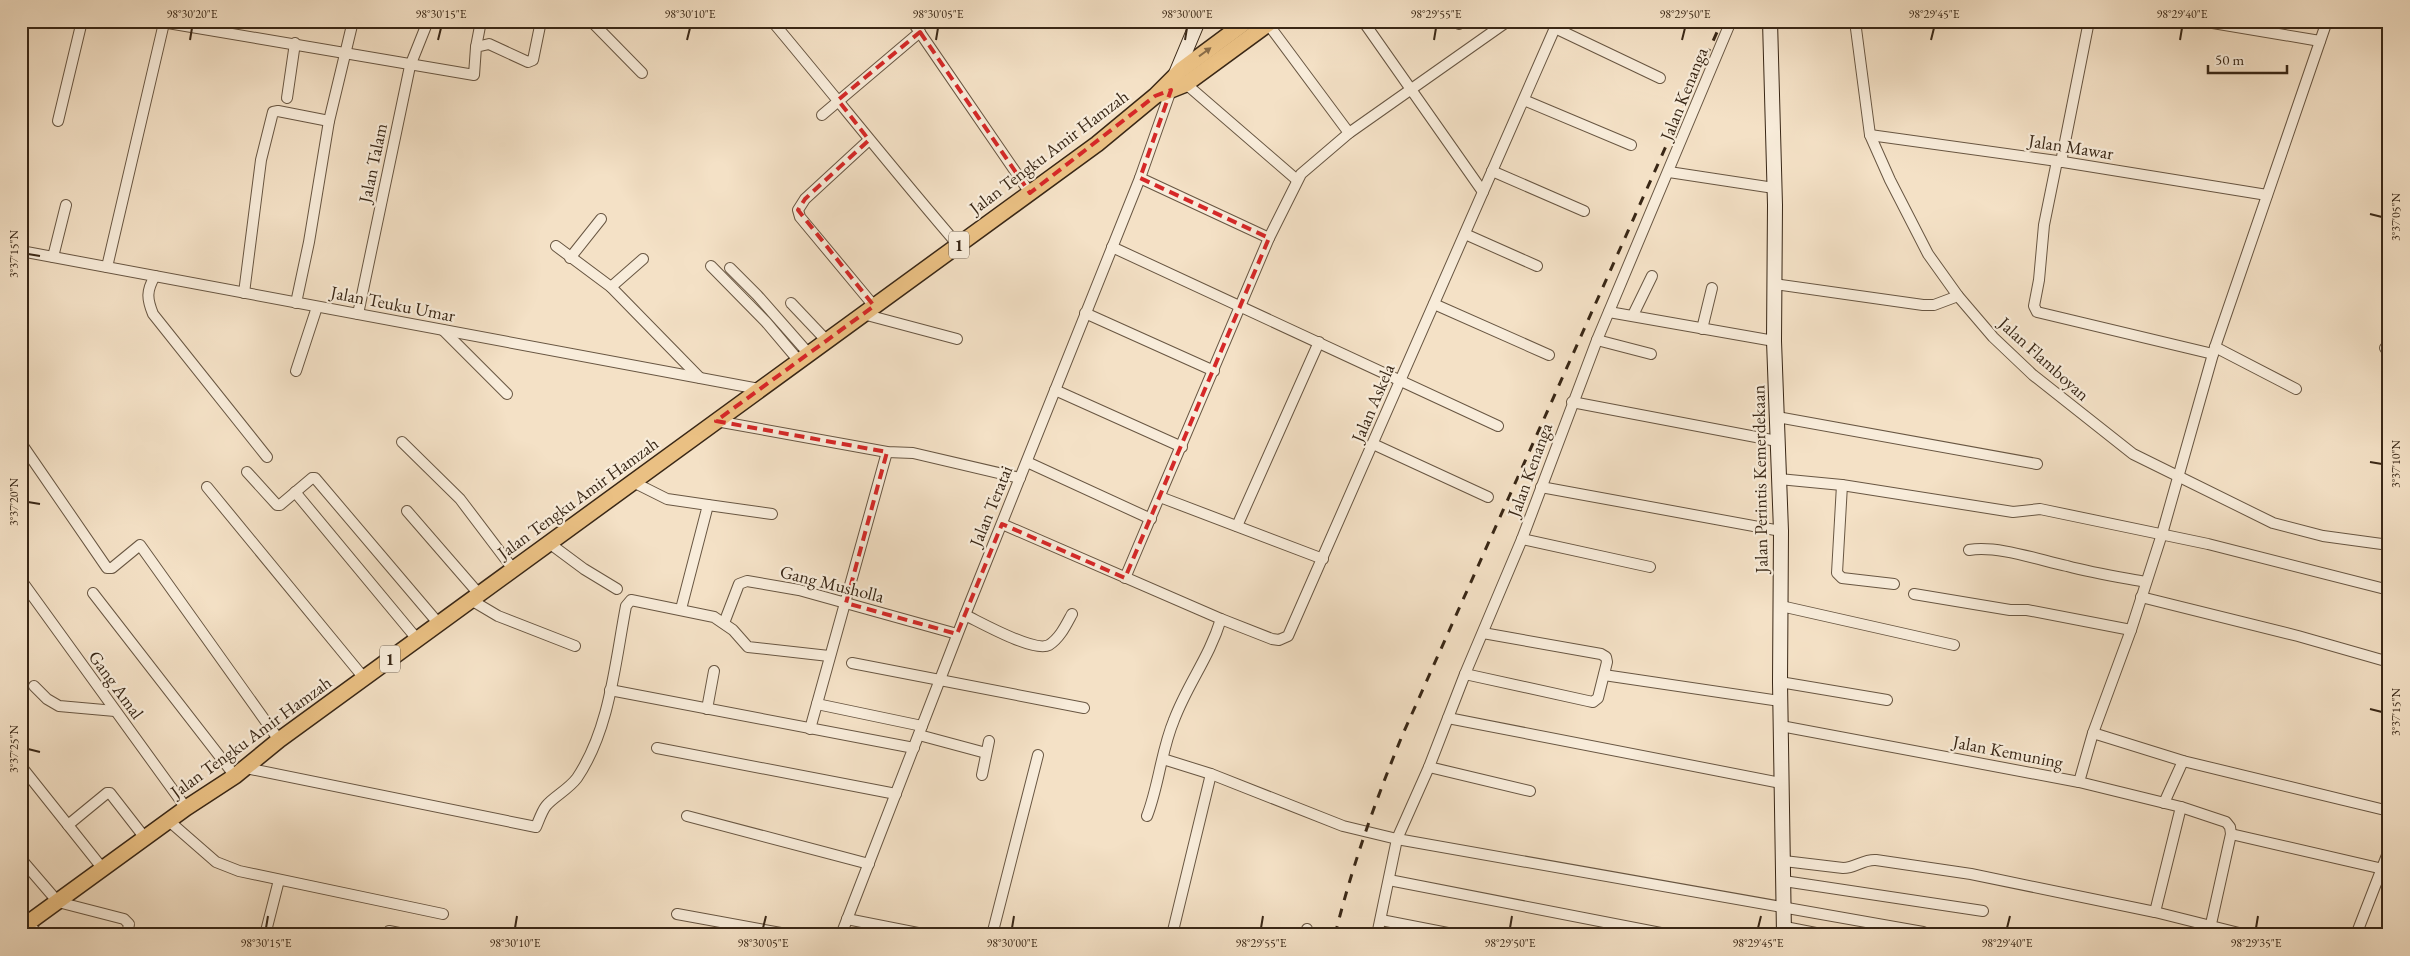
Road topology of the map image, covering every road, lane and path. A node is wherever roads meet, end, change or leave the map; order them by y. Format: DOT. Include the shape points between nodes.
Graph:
graph roads {
  1 [pos="82,21"];
  2 [pos="353,21"];
  3 [pos="428,21"];
  4 [pos="481,21"];
  5 [pos="541,21"];
  6 [pos="772,21"];
  7 [pos="912,21"];
  8 [pos="1198,21"];
  9 [pos="1247,21"];
  10 [pos="1363,21"];
  11 [pos="1508,21"];
  12 [pos="1732,21"];
  13 [pos="1770,21"];
  14 [pos="1855,21"];
  15 [pos="2089,21"];
  16 [pos="2201,21"];
  17 [pos="2327,21"];
  18 [pos="160,22"];
  19 [pos="596,23"];
  20 [pos="1270,23"];
  21 [pos="1556,24"];
  22 [pos="920,32"];
  23 [pos="2320,41"];
  24 [pos="295,44"];
  25 [pos="476,47"];
  26 [pos="345,52"];
  27 [pos="410,66"];
  28 [pos="642,73"];
  29 [pos="1660,78"];
  30 [pos="1181,80"];
  31 [pos="1171,90"];
  32 [pos="1411,91"];
  33 [pos="1155,96"];
  34 [pos="287,98"];
  35 [pos="838,100"];
  36 [pos="1524,100"];
  37 [pos="822,115"];
  38 [pos="329,121"];
  39 [pos="58,122"];
  40 [pos="1349,132"];
  41 [pos="1870,135"];
  42 [pos="869,140"];
  43 [pos="1631,145"];
  44 [pos="2059,161"];
  45 [pos="1492,172"];
  46 [pos="1669,172"];
  47 [pos="1140,178"];
  48 [pos="1297,180"];
  49 [pos="1774,188"];
  50 [pos="1483,192"];
  51 [pos="1030,193"];
  52 [pos="2267,195"];
  53 [pos="66,205"];
  54 [pos="1584,211"];
  55 [pos="601,219"];
  56 [pos="1464,234"];
  57 [pos="1269,238"];
  58 [pos="958,245"];
  59 [pos="556,246"];
  60 [pos="1112,247"];
  61 [pos="21,251"];
  62 [pos="55,251"];
  63 [pos="570,258"];
  64 [pos="643,259"];
  65 [pos="711,266"];
  66 [pos="1537,266"];
  67 [pos="106,267"];
  68 [pos="730,268"];
  69 [pos="155,276"];
  70 [pos="1652,276"];
  71 [pos="1774,284"];
  72 [pos="611,287"];
  73 [pos="1712,288"];
  74 [pos="244,293"];
  75 [pos="1958,296"];
  76 [pos="296,303"];
  77 [pos="791,303"];
  78 [pos="1434,304"];
  79 [pos="317,306"];
  80 [pos="1242,306"];
  81 [pos="868,310"];
  82 [pos="1609,312"];
  83 [pos="358,314"];
  84 [pos="1085,314"];
  85 [pos="1633,316"];
  86 [pos="1702,329"];
  87 [pos="442,330"];
  88 [pos="957,339"];
  89 [pos="1597,340"];
  90 [pos="827,341"];
  91 [pos="1774,341"];
  92 [pos="1319,342"];
  93 [pos="2214,351"];
  94 [pos="1651,354"];
  95 [pos="1549,355"];
  96 [pos="804,357"];
  97 [pos="296,371"];
  98 [pos="1214,371"];
  99 [pos="700,378"];
  100 [pos="1399,380"];
  101 [pos="759,389"];
  102 [pos="2296,389"];
  103 [pos="1055,390"];
  104 [pos="507,394"];
  105 [pos="1572,402"];
  106 [pos="1777,417"];
  107 [pos="716,421"];
  108 [pos="1498,426"];
  109 [pos="1777,441"];
  110 [pos="402,442"];
  111 [pos="21,443"];
  112 [pos="1373,444"];
  113 [pos="1182,447"];
  114 [pos="887,452"];
  115 [pos="267,457"];
  116 [pos="1027,462"];
  117 [pos="2037,464"];
  118 [pos="247,472"];
  119 [pos="1020,478"];
  120 [pos="2179,478"];
  121 [pos="1779,480"];
  122 [pos="633,482"];
  123 [pos="1842,485"];
  124 [pos="207,487"];
  125 [pos="1541,487"];
  126 [pos="295,492"];
  127 [pos="1160,497"];
  128 [pos="1488,497"];
  129 [pos="708,505"];
  130 [pos="407,511"];
  131 [pos="772,514"];
  132 [pos="1150,520"];
  133 [pos="1002,524"];
  134 [pos="1237,526"];
  135 [pos="1781,531"];
  136 [pos="2162,534"];
  137 [pos="1522,539"];
  138 [pos="549,543"];
  139 [pos="2389,545"];
  140 [pos="1969,550"];
  141 [pos="1323,559"];
  142 [pos="1650,566"];
  143 [pos="513,569"];
  144 [pos="1125,578"];
  145 [pos="21,580"];
  146 [pos="2146,582"];
  147 [pos="1894,584"];
  148 [pos="617,589"];
  149 [pos="2389,590"];
  150 [pos="93,593"];
  151 [pos="1914,594"];
  152 [pos="475,597"];
  153 [pos="2141,597"];
  154 [pos="846,603"];
  155 [pos="1781,606"];
  156 [pos="681,608"];
  157 [pos="1072,614"];
  158 [pos="964,615"];
  159 [pos="1220,619"];
  160 [pos="724,623"];
  161 [pos="439,624"];
  162 [pos="2131,630"];
  163 [pos="1483,633"];
  164 [pos="957,634"];
  165 [pos="417,639"];
  166 [pos="1954,645"];
  167 [pos="575,646"];
  168 [pos="829,656"];
  169 [pos="2389,662"];
  170 [pos="852,663"];
  171 [pos="714,671"];
  172 [pos="1465,674"];
  173 [pos="1604,675"];
  174 [pos="364,678"];
  175 [pos="940,678"];
  176 [pos="1780,682"];
  177 [pos="34,686"];
  178 [pos="610,690"];
  179 [pos="1887,700"];
  180 [pos="1780,701"];
  181 [pos="817,704"];
  182 [pos="1084,708"];
  183 [pos="707,709"];
  184 [pos="115,712"];
  185 [pos="1448,718"];
  186 [pos="1781,726"];
  187 [pos="810,729"];
  188 [pos="920,730"];
  189 [pos="2093,733"];
  190 [pos="279,740"];
  191 [pos="989,742"];
  192 [pos="658,748"];
  193 [pos="914,748"];
  194 [pos="986,753"];
  195 [pos="1038,755"];
  196 [pos="1163,759"];
  197 [pos="2183,761"];
  198 [pos="21,766"];
  199 [pos="1429,767"];
  200 [pos="240,772"];
  201 [pos="1211,774"];
  202 [pos="982,775"];
  203 [pos="2079,782"];
  204 [pos="1781,783"];
  205 [pos="1530,790"];
  206 [pos="896,794"];
  207 [pos="2164,803"];
  208 [pos="2181,806"];
  209 [pos="186,808"];
  210 [pos="2389,811"];
  211 [pos="687,816"];
  212 [pos="1148,816"];
  213 [pos="169,821"];
  214 [pos="68,825"];
  215 [pos="2231,834"];
  216 [pos="145,838"];
  217 [pos="1397,840"];
  218 [pos="2389,850"];
  219 [pos="21,859"];
  220 [pos="1784,861"];
  221 [pos="869,864"];
  222 [pos="103,869"];
  223 [pos="2382,869"];
  224 [pos="278,880"];
  225 [pos="1390,880"];
  226 [pos="1784,881"];
  227 [pos="58,902"];
  228 [pos="1785,907"];
  229 [pos="1983,911"];
  230 [pos="2155,912"];
  231 [pos="443,914"];
  232 [pos="677,914"];
  233 [pos="847,919"];
  234 [pos="1381,920"];
  235 [pos="2211,924"];
  236 [pos="24,926"];
  237 [pos="389,931"];
  238 [pos="1784,931"];
  239 [pos="1923,932"];
  240 [pos="40,935"];
  241 [pos="127,935"];
  242 [pos="265,935"];
  243 [pos="409,935"];
  244 [pos="792,935"];
  245 [pos="841,935"];
  246 [pos="928,935"];
  247 [pos="992,935"];
  248 [pos="1172,935"];
  249 [pos="1377,935"];
  250 [pos="1458,935"];
  251 [pos="1671,935"];
  252 [pos="1826,935"];
  253 [pos="2246,935"];
  254 [pos="2356,935"];
  1 -- 39 [label="street"];
  2 -- 26 [label="street"];
  3 -- 27 [label="street, Jalan Talam"];
  4 -- 25 [label="street"];
  5 -- 25 [label="street" via="531,62 490,44"];
  6 -- 35 [label="street"];
  7 -- 22 [label="street"];
  8 -- 30 [label="street"];
  30 -- 9 [label="main road, Jalan Tengku Amir Hamzah / 1, one-way"];
  10 -- 32 [label="street"];
  11 -- 32 [label="street"];
  12 -- 46 [label="street, Jalan Kenanga"];
  13 -- 49 [label="street, Jalan Perintis Kemerdekaan"];
  14 -- 41 [label="street, Jalan Flamboyan"];
  15 -- 44 [label="street"];
  16 -- 23 [label="street"];
  17 -- 23 [label="street"];
  18 -- 24 [label="street"];
  18 -- 67 [label="street"];
  19 -- 28 [label="street"];
  20 -- 30 [label="main road, Jalan Tengku Amir Hamzah / 1"];
  20 -- 40 [label="street"];
  21 -- 29 [label="street"];
  21 -- 36 [label="street, Jalan Askela"];
  22 -- 35 [label="street"];
  22 -- 51 [label="street"];
  23 -- 52 [label="street"];
  24 -- 26 [label="street"];
  24 -- 34 [label="street"];
  25 -- 27 [label="street" via="474,76"];
  26 -- 27 [label="street"];
  26 -- 38 [label="street"];
  27 -- 83 [label="street, Jalan Talam"];
  30 -- 31 [label="main road, Jalan Tengku Amir Hamzah / 1"];
  30 -- 33 [label="main road, Jalan Tengku Amir Hamzah / 1"];
  30 -- 48 [label="street"];
  31 -- 33 [label="main road, Jalan Tengku Amir Hamzah / 1"];
  31 -- 47 [label="street, Jalan Teratai"];
  32 -- 40 [label="street"];
  32 -- 50 [label="street"];
  33 -- 51 [label="main road, Jalan Tengku Amir Hamzah / 1"];
  35 -- 37 [label="street"];
  35 -- 42 [label="street"];
  36 -- 43 [label="street"];
  36 -- 45 [label="street, Jalan Askela"];
  38 -- 74 [label="street" via="273,112 261,160"];
  38 -- 76 [label="street"];
  40 -- 48 [label="street" via="1306,168"];
  41 -- 44 [label="street, Jalan Mawar"];
  41 -- 75 [label="street, Jalan Flamboyan" via="1913,228"];
  42 -- 58 [label="street"];
  42 -- 81 [label="street" via="805,199 798,210"];
  44 -- 52 [label="street, Jalan Mawar"];
  44 -- 93 [label="street" via="2044,225 2034,306 2037,312"];
  45 -- 50 [label="street, Jalan Askela"];
  45 -- 54 [label="street"];
  46 -- 49 [label="street"];
  46 -- 82 [label="street, Jalan Kenanga"];
  47 -- 57 [label="street"];
  47 -- 60 [label="street, Jalan Teratai"];
  48 -- 57 [label="street"];
  49 -- 71 [label="street, Jalan Perintis Kemerdekaan"];
  50 -- 56 [label="street, Jalan Askela"];
  51 -- 58 [label="main road, Jalan Tengku Amir Hamzah / 1"];
  52 -- 93 [label="street"];
  53 -- 62 [label="street"];
  55 -- 63 [label="street"];
  56 -- 66 [label="street"];
  56 -- 78 [label="street, Jalan Askela"];
  57 -- 80 [label="street"];
  58 -- 81 [label="main road, Jalan Tengku Amir Hamzah / 1"];
  59 -- 63 [label="street"];
  60 -- 80 [label="street"];
  60 -- 84 [label="street, Jalan Teratai"];
  61 -- 62 [label="street, Jalan Teuku Umar"];
  62 -- 67 [label="street, Jalan Teuku Umar"];
  63 -- 72 [label="street"];
  64 -- 72 [label="street"];
  65 -- 96 [label="street"];
  67 -- 69 [label="street, Jalan Teuku Umar"];
  68 -- 96 [label="street" via="757,294"];
  69 -- 74 [label="street, Jalan Teuku Umar"];
  69 -- 115 [label="street" via="148,287 147,300 153,314"];
  70 -- 85 [label="street"];
  71 -- 75 [label="street" via="1923,305"];
  71 -- 91 [label="street, Jalan Perintis Kemerdekaan"];
  72 -- 99 [label="street"];
  73 -- 86 [label="street"];
  74 -- 76 [label="street, Jalan Teuku Umar"];
  75 -- 120 [label="street, Jalan Flamboyan" via="1993,337 2062,399 2133,454"];
  76 -- 79 [label="street, Jalan Teuku Umar"];
  77 -- 90 [label="street"];
  78 -- 95 [label="street"];
  78 -- 100 [label="street, Jalan Askela"];
  79 -- 83 [label="street, Jalan Teuku Umar"];
  79 -- 97 [label="street"];
  80 -- 92 [label="street"];
  80 -- 98 [label="street"];
  81 -- 88 [label="street"];
  81 -- 90 [label="main road, Jalan Tengku Amir Hamzah / 1"];
  82 -- 85 [label="street"];
  82 -- 89 [label="street, Jalan Kenanga"];
  83 -- 87 [label="street, Jalan Teuku Umar"];
  84 -- 98 [label="street"];
  84 -- 103 [label="street, Jalan Teratai"];
  85 -- 86 [label="street"];
  86 -- 91 [label="street"];
  87 -- 99 [label="street, Jalan Teuku Umar"];
  87 -- 104 [label="street"];
  89 -- 94 [label="street"];
  89 -- 105 [label="street, Jalan Kenanga"];
  90 -- 96 [label="main road, Jalan Tengku Amir Hamzah / 1"];
  91 -- 106 [label="street, Jalan Perintis Kemerdekaan"];
  92 -- 100 [label="street"];
  92 -- 134 [label="street"];
  93 -- 102 [label="street"];
  93 -- 120 [label="street"];
  96 -- 101 [label="main road, Jalan Tengku Amir Hamzah / 1"];
  98 -- 113 [label="street"];
  99 -- 101 [label="street, Jalan Teuku Umar"];
  100 -- 108 [label="street"];
  100 -- 112 [label="street, Jalan Askela"];
  101 -- 107 [label="main road, Jalan Tengku Amir Hamzah / 1"];
  103 -- 113 [label="street"];
  103 -- 116 [label="street, Jalan Teratai"];
  105 -- 109 [label="street"];
  105 -- 125 [label="street, Jalan Kenanga"];
  106 -- 109 [label="street, Jalan Perintis Kemerdekaan"];
  106 -- 117 [label="street"];
  107 -- 114 [label="street"];
  107 -- 122 [label="main road, Jalan Tengku Amir Hamzah / 1"];
  109 -- 121 [label="street, Jalan Perintis Kemerdekaan"];
  110 -- 143 [label="street" via="460,499"];
  111 -- 190 [label="street" via="107,568 112,568 140,545"];
  112 -- 128 [label="street"];
  112 -- 141 [label="street, Jalan Askela"];
  113 -- 127 [label="street"];
  114 -- 119 [label="street" via="913,453"];
  114 -- 154 [label="street"];
  116 -- 119 [label="street, Jalan Teratai"];
  116 -- 132 [label="street"];
  118 -- 126 [label="street" via="276,505"];
  119 -- 133 [label="street, Jalan Teratai"];
  120 -- 136 [label="street"];
  120 -- 139 [label="street, Jalan Flamboyan" via="2273,523 2323,536"];
  121 -- 123 [label="street"];
  121 -- 135 [label="street, Jalan Perintis Kemerdekaan"];
  122 -- 129 [label="street" via="667,499"];
  122 -- 138 [label="main road, Jalan Tengku Amir Hamzah / 1"];
  123 -- 136 [label="street" via="2013,512 2040,509"];
  123 -- 147 [label="street" via="1837,573 1842,578"];
  124 -- 174 [label="street"];
  125 -- 135 [label="street"];
  125 -- 137 [label="street, Jalan Kenanga"];
  126 -- 161 [label="street" via="315,478"];
  126 -- 165 [label="street"];
  127 -- 132 [label="street"];
  127 -- 134 [label="street"];
  129 -- 131 [label="street"];
  129 -- 156 [label="street"];
  130 -- 152 [label="street"];
  132 -- 144 [label="street"];
  133 -- 144 [label="street, Jalan Askela"];
  133 -- 158 [label="street, Jalan Teratai"];
  134 -- 141 [label="street"];
  135 -- 155 [label="street, Jalan Perintis Kemerdekaan"];
  136 -- 146 [label="street"];
  136 -- 149 [label="street" via="2279,560"];
  137 -- 142 [label="street"];
  137 -- 163 [label="street, Jalan Kenanga"];
  138 -- 143 [label="main road, Jalan Tengku Amir Hamzah / 1"];
  138 -- 148 [label="street"];
  140 -- 146 [label="street" via="1989,549 2028,556"];
  141 -- 159 [label="street, Jalan Askela" via="1288,636 1272,640"];
  143 -- 152 [label="main road, Jalan Tengku Amir Hamzah / 1"];
  144 -- 159 [label="street, Jalan Askela"];
  145 -- 184 [label="street, Gang Amal"];
  146 -- 153 [label="street"];
  150 -- 200 [label="street"];
  151 -- 162 [label="street" via="2027,610"];
  152 -- 161 [label="main road, Jalan Tengku Amir Hamzah / 1"];
  152 -- 167 [label="street" via="498,616"];
  153 -- 162 [label="street"];
  153 -- 169 [label="street"];
  154 -- 160 [label="street, Gang Musholla" via="799,590 742,582"];
  154 -- 164 [label="street, Gang Musholla"];
  154 -- 168 [label="street"];
  155 -- 166 [label="street"];
  155 -- 176 [label="street, Jalan Perintis Kemerdekaan"];
  156 -- 160 [label="street"];
  156 -- 178 [label="street" via="634,599 629,601"];
  157 -- 158 [label="street" via="1060,636 1049,645 1041,646 1029,644"];
  158 -- 164 [label="street, Jalan Teratai"];
  159 -- 196 [label="street" via="1213,644 1173,722"];
  160 -- 168 [label="street" via="748,647"];
  161 -- 165 [label="main road, Jalan Tengku Amir Hamzah / 1"];
  162 -- 189 [label="street"];
  163 -- 172 [label="street, Jalan Kenanga"];
  163 -- 173 [label="street" via="1601,654 1607,662"];
  164 -- 175 [label="street, Jalan Teratai"];
  165 -- 174 [label="main road, Jalan Tengku Amir Hamzah / 1"];
  168 -- 181 [label="street"];
  170 -- 175 [label="street"];
  171 -- 183 [label="street"];
  172 -- 173 [label="street" via="1593,702 1598,698"];
  172 -- 185 [label="street, Jalan Kenanga"];
  173 -- 180 [label="street"];
  174 -- 190 [label="main road, Jalan Tengku Amir Hamzah / 1"];
  175 -- 182 [label="street"];
  175 -- 188 [label="street, Jalan Teratai"];
  176 -- 179 [label="street"];
  176 -- 180 [label="street, Jalan Perintis Kemerdekaan"];
  177 -- 184 [label="street" via="59,706"];
  178 -- 183 [label="street"];
  178 -- 200 [label="street" via="598,734 577,777 562,794 546,805 536,827"];
  180 -- 186 [label="street, Jalan Perintis Kemerdekaan"];
  181 -- 187 [label="street"];
  181 -- 188 [label="street"];
  183 -- 187 [label="street"];
  184 -- 209 [label="street, Gang Amal"];
  185 -- 199 [label="street, Jalan Kenanga"];
  185 -- 204 [label="street"];
  186 -- 203 [label="street, Jalan Kemuning"];
  186 -- 204 [label="street, Jalan Perintis Kemerdekaan"];
  187 -- 193 [label="street"];
  188 -- 193 [label="street, Jalan Teratai"];
  188 -- 194 [label="street"];
  189 -- 197 [label="street"];
  189 -- 203 [label="street"];
  190 -- 200 [label="main road, Jalan Tengku Amir Hamzah / 1"];
  191 -- 194 [label="street"];
  192 -- 206 [label="street"];
  193 -- 206 [label="street, Jalan Teratai"];
  194 -- 202 [label="street"];
  195 -- 247 [label="street"];
  196 -- 201 [label="street"];
  196 -- 212 [label="street"];
  197 -- 207 [label="street"];
  197 -- 210 [label="street"];
  198 -- 214 [label="street"];
  199 -- 205 [label="street"];
  199 -- 217 [label="street, Jalan Kenanga"];
  200 -- 209 [label="main road, Jalan Tengku Amir Hamzah / 1"];
  201 -- 217 [label="street" via="1343,826"];
  201 -- 248 [label="street"];
  203 -- 207 [label="street, Jalan Kemuning"];
  204 -- 220 [label="street, Jalan Perintis Kemerdekaan"];
  206 -- 221 [label="street, Jalan Teratai"];
  207 -- 208 [label="street, Jalan Kemuning"];
  208 -- 215 [label="street, Jalan Kemuning" via="2226,822"];
  208 -- 230 [label="street"];
  209 -- 213 [label="main road, Jalan Tengku Amir Hamzah / 1"];
  211 -- 221 [label="street"];
  213 -- 216 [label="main road, Jalan Tengku Amir Hamzah / 1"];
  213 -- 224 [label="street" via="216,862"];
  214 -- 216 [label="street" via="110,793"];
  214 -- 222 [label="street"];
  215 -- 223 [label="street"];
  215 -- 235 [label="street"];
  216 -- 222 [label="main road, Jalan Tengku Amir Hamzah / 1"];
  217 -- 225 [label="street, Jalan Kenanga"];
  217 -- 228 [label="street"];
  218 -- 223 [label="street"];
  219 -- 227 [label="street"];
  220 -- 226 [label="street, Jalan Perintis Kemerdekaan"];
  220 -- 230 [label="street" via="1850,868 1867,860 1876,860 1971,874"];
  221 -- 233 [label="street, Jalan Teratai"];
  222 -- 227 [label="main road, Jalan Tengku Amir Hamzah / 1"];
  223 -- 254 [label="street"];
  224 -- 231 [label="street"];
  224 -- 242 [label="street"];
  225 -- 234 [label="street, Jalan Kenanga"];
  225 -- 251 [label="street"];
  226 -- 228 [label="street, Jalan Perintis Kemerdekaan"];
  226 -- 229 [label="street"];
  227 -- 236 [label="main road, Jalan Tengku Amir Hamzah / 1"];
  227 -- 241 [label="street" via="124,919 129,924"];
  228 -- 238 [label="street, Jalan Perintis Kemerdekaan"];
  228 -- 239 [label="street"];
  230 -- 235 [label="street"];
  232 -- 244 [label="street"];
  233 -- 245 [label="street, Jalan Teratai"];
  233 -- 246 [label="street"];
  234 -- 249 [label="street, Jalan Kenanga"];
  234 -- 250 [label="street"];
  235 -- 253 [label="street"];
  236 -- 240 [label="street"];
  237 -- 243 [label="street"];
  238 -- 252 [label="street"];
}
